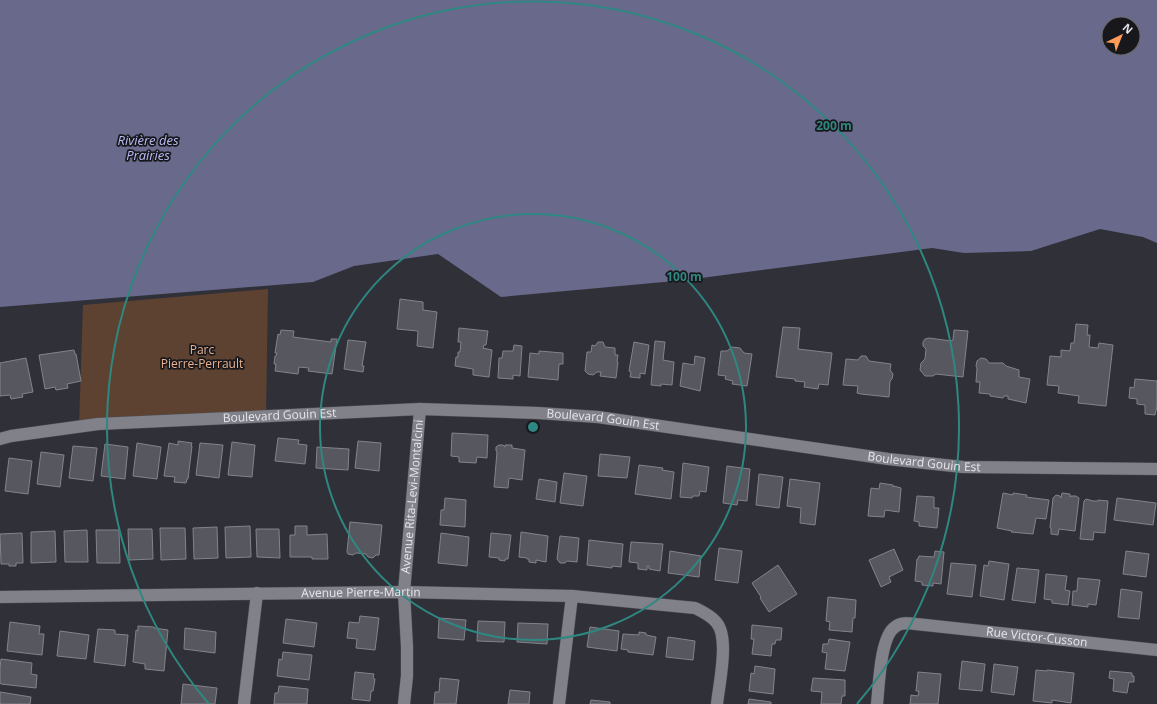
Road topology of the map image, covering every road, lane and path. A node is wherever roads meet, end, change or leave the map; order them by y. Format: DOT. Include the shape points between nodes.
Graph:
graph roads {
  1 [pos="420,409"];
  2 [pos="0,439"];
  3 [pos="1157,469"];
  4 [pos="404,592"];
  5 [pos="257,593"];
  6 [pos="572,596"];
  7 [pos="0,597"];
  8 [pos="1157,650"];
  9 [pos="244,704"];
  10 [pos="404,704"];
  11 [pos="559,704"];
  12 [pos="717,704"];
  13 [pos="877,704"];
  1 -- 2 [label="street, Boulevard Gouin Est" via="98,424"];
  1 -- 3 [label="street, Boulevard Gouin Est" via="598,417 888,459 963,467"];
  1 -- 4 [label="street, Avenue Rita-Levi-Montalcini"];
  4 -- 5 [label="street, Avenue Pierre-Martin"];
  4 -- 6 [label="street, Avenue Pierre-Martin"];
  4 -- 10 [label="street, Avenue Rita-Levi-Montalcini" via="408,647"];
  5 -- 7 [label="street, Avenue Pierre-Martin"];
  5 -- 9 [label="street"];
  6 -- 11 [label="street"];
  6 -- 12 [label="street, Avenue Pierre-Martin" via="695,608 708,614 717,623 724,647"];
  8 -- 13 [label="street, Rue Victor-Cusson" via="903,623 888,634"];
}
